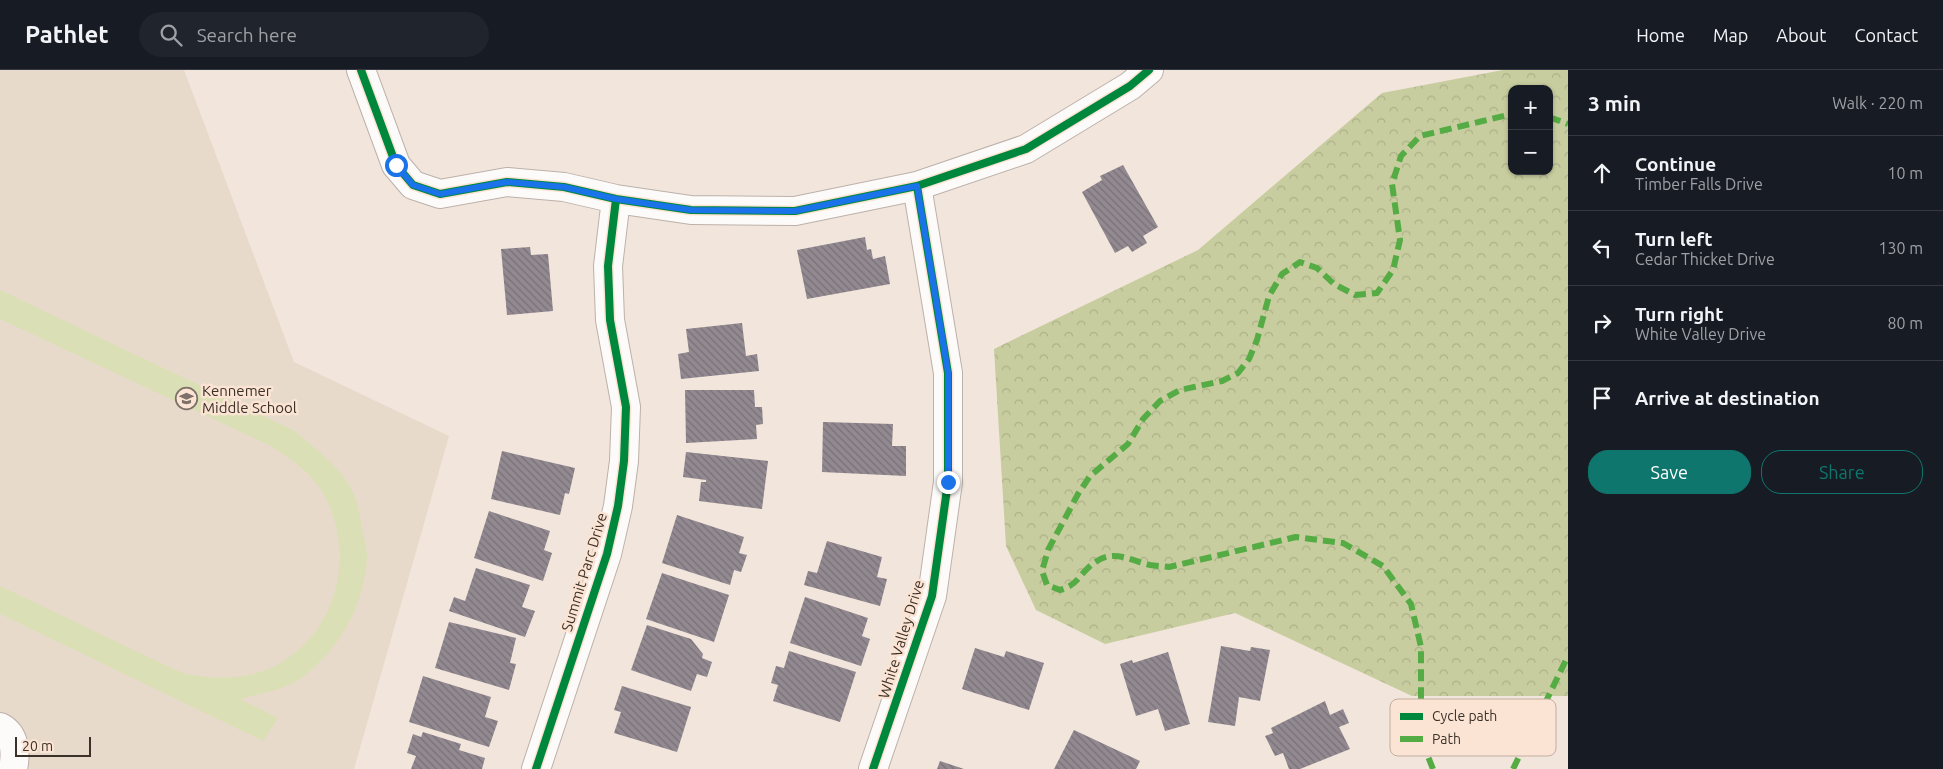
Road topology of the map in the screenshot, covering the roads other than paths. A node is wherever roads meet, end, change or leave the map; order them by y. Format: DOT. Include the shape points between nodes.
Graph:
graph roads {
  1 [pos="361,70"];
  2 [pos="1149,70"];
  3 [pos="917,186"];
  4 [pos="616,199"];
  5 [pos="0,728"];
  6 [pos="540,768"];
  7 [pos="13,769"];
  8 [pos="873,769"];
  1 -- 4 [label="street" via="396,165 413,185 440,194 507,182 564,187"];
  2 -- 3 [label="street" via="1130,86 1026,149"];
  3 -- 4 [label="street" via="795,211 691,210"];
  3 -- 8 [label="street, White Valley Drive" via="948,372 948,482 932,596"];
  4 -- 6 [label="street, Summit Parc Drive" via="608,266 610,320 626,407 618,506 607,554"];
  5 -- 7 [label="street" via="7,731 15,747"];
}
